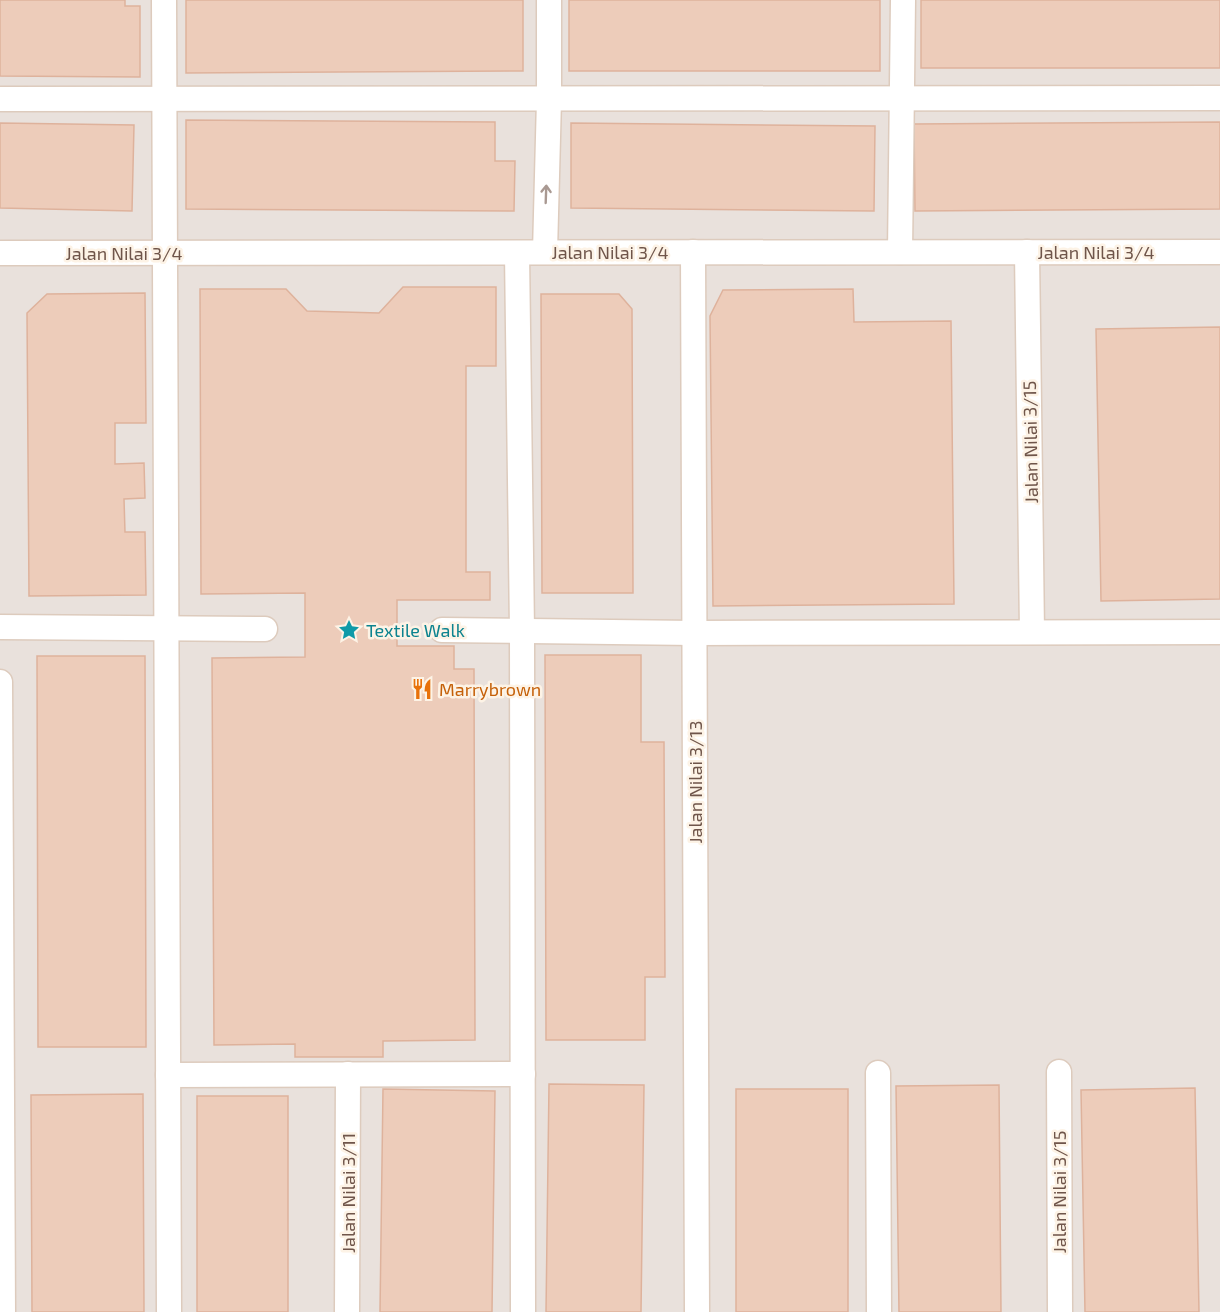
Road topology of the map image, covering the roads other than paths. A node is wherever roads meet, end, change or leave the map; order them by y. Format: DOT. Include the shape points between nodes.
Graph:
graph roads {
  1 [pos="164,0"];
  2 [pos="549,0"];
  3 [pos="903,0"];
  4 [pos="902,98"];
  5 [pos="1220,98"];
  6 [pos="0,99"];
  7 [pos="164,99"];
  8 [pos="549,99"];
  9 [pos="545,252"];
  10 [pos="693,252"];
  11 [pos="900,252"];
  12 [pos="1027,252"];
  13 [pos="1220,252"];
  14 [pos="0,253"];
  15 [pos="165,253"];
  16 [pos="517,253"];
  17 [pos="0,627"];
  18 [pos="167,628"];
  19 [pos="265,629"];
  20 [pos="442,630"];
  21 [pos="522,631"];
  22 [pos="1220,632"];
  23 [pos="695,633"];
  24 [pos="1032,633"];
  25 [pos="0,682"];
  26 [pos="1059,1072"];
  27 [pos="878,1073"];
  28 [pos="348,1074"];
  29 [pos="523,1074"];
  30 [pos="168,1075"];
  31 [pos="1,1163"];
  32 [pos="3,1312"];
  33 [pos="169,1312"];
  34 [pos="347,1312"];
  35 [pos="523,1312"];
  36 [pos="697,1312"];
  37 [pos="879,1312"];
  38 [pos="1060,1312"];
  1 -- 7 [label="street"];
  2 -- 8 [label="street"];
  3 -- 4 [label="street"];
  4 -- 5 [label="street"];
  4 -- 8 [label="street"];
  4 -- 11 [label="street"];
  6 -- 7 [label="street"];
  7 -- 8 [label="street"];
  7 -- 15 [label="street"];
  9 -- 8 [label="street, one-way"];
  9 -- 10 [label="street, Jalan Nilai 3/4"];
  9 -- 16 [label="street, Jalan Nilai 3/4"];
  10 -- 11 [label="street, Jalan Nilai 3/4"];
  10 -- 23 [label="street, Jalan Nilai 3/13"];
  11 -- 12 [label="street, Jalan Nilai 3/4"];
  12 -- 13 [label="street, Jalan Nilai 3/4"];
  12 -- 24 [label="street, Jalan Nilai 3/15"];
  14 -- 15 [label="street, Jalan Nilai 3/4"];
  15 -- 16 [label="street, Jalan Nilai 3/4"];
  15 -- 18 [label="street"];
  16 -- 21 [label="street"];
  17 -- 18 [label="street"];
  18 -- 19 [label="street"];
  18 -- 30 [label="street"];
  20 -- 21 [label="street"];
  21 -- 23 [label="street"];
  21 -- 29 [label="street"];
  22 -- 24 [label="street"];
  23 -- 24 [label="street"];
  23 -- 36 [label="street, Jalan Nilai 3/13"];
  25 -- 31 [label="street"];
  26 -- 38 [label="street, Jalan Nilai 3/15"];
  27 -- 37 [label="street"];
  28 -- 29 [label="street"];
  28 -- 30 [label="street"];
  28 -- 34 [label="street, Jalan Nilai 3/11"];
  29 -- 35 [label="street"];
  30 -- 33 [label="street"];
  31 -- 32 [label="street"];
}
